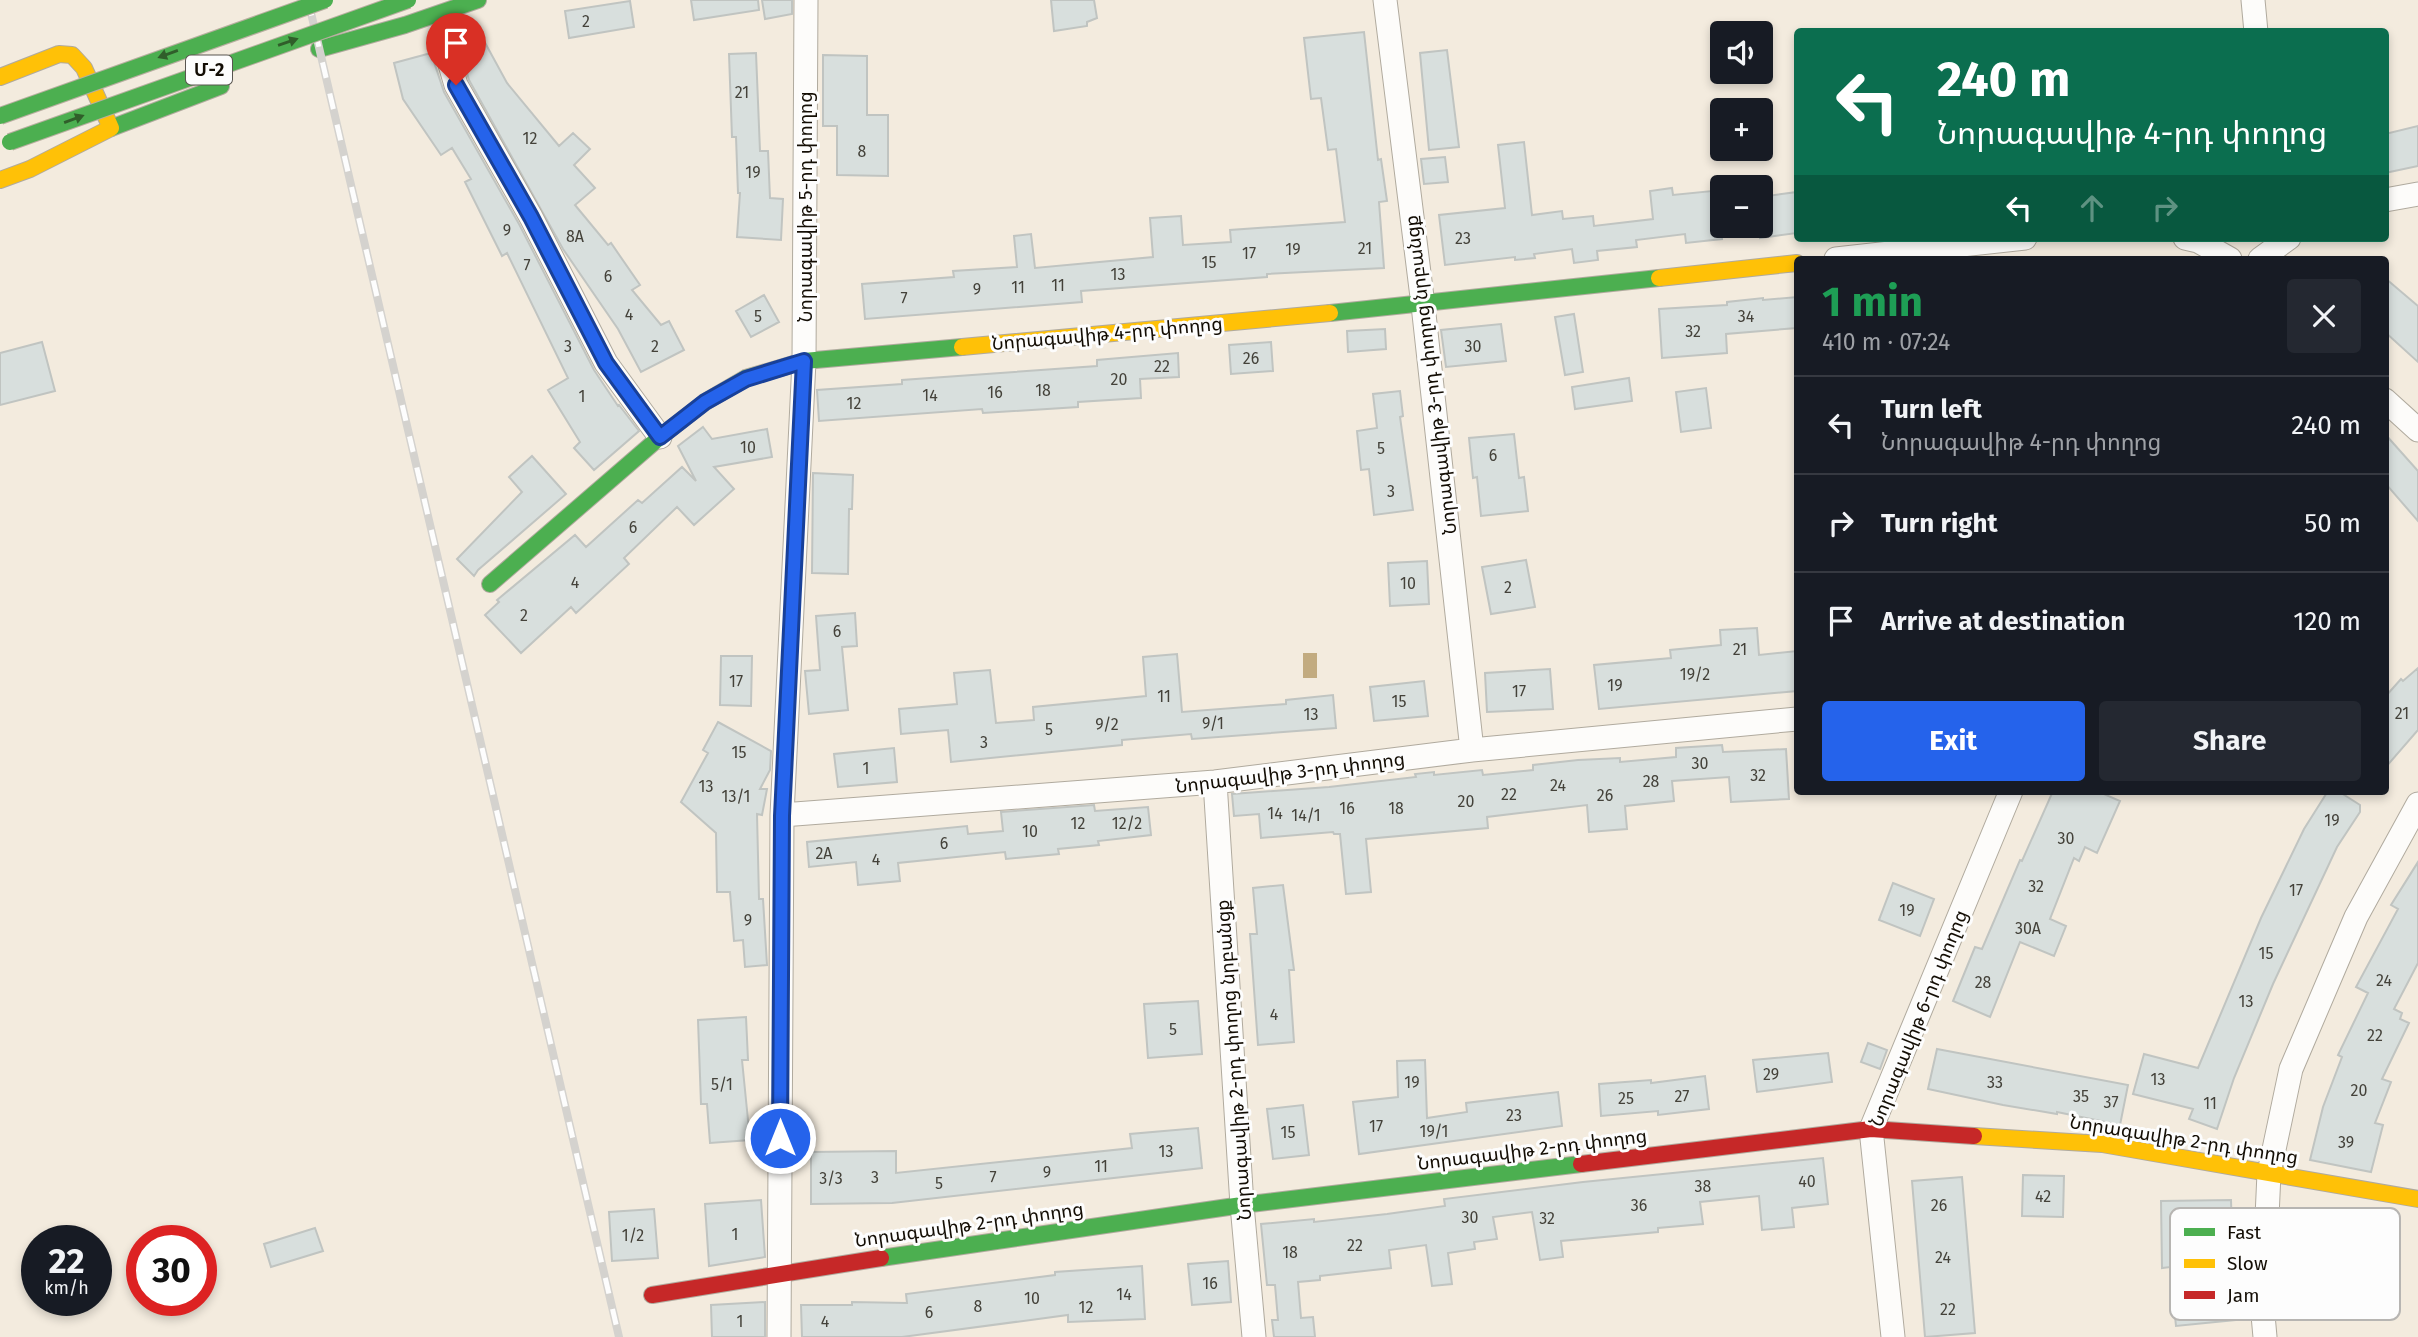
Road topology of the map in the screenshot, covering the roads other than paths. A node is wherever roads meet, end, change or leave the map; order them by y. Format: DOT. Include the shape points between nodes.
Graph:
graph roads {
  1 [pos="325,0"];
  2 [pos="398,0"];
  3 [pos="408,0"];
  4 [pos="478,0"];
  5 [pos="806,0"];
  6 [pos="1385,0"];
  7 [pos="2253,0"];
  8 [pos="405,24"];
  9 [pos="2256,28"];
  10 [pos="444,44"];
  11 [pos="306,54"];
  12 [pos="0,76"];
  13 [pos="241,79"];
  14 [pos="0,116"];
  15 [pos="111,128"];
  16 [pos="5,144"];
  17 [pos="0,180"];
  18 [pos="2418,194"];
  19 [pos="2389,199"];
  20 [pos="1989,242"];
  21 [pos="2198,242"];
  22 [pos="2283,242"];
  23 [pos="1863,256"];
  24 [pos="2224,256"];
  25 [pos="2264,256"];
  26 [pos="1794,263"];
  27 [pos="1423,305"];
  28 [pos="804,361"];
  29 [pos="2389,404"];
  30 [pos="2418,430"];
  31 [pos="660,437"];
  32 [pos="490,584"];
  33 [pos="1794,719"];
  34 [pos="1472,750"];
  35 [pos="1215,782"];
  36 [pos="2009,795"];
  37 [pos="2418,804"];
  38 [pos="782,816"];
  39 [pos="1871,1129"];
  40 [pos="2269,1173"];
  41 [pos="2418,1199"];
  42 [pos="1242,1205"];
  43 [pos="2267,1208"];
  44 [pos="778,1272"];
  45 [pos="652,1295"];
  46 [pos="779,1337"];
  47 [pos="1254,1337"];
  48 [pos="1893,1337"];
  1 -- 14 [label="main road, Մ-2, one-way, bridge"];
  2 -- 8 [label="main road"];
  16 -- 3 [label="main road, Մ-2, one-way, bridge"];
  4 -- 8 [label="main road"];
  5 -- 28 [label="street, Նորագավիթ 5-րդ փողոց"];
  6 -- 27 [label="street, Նորագավիթ 3-րդ փողոց նրբանցք"];
  7 -- 9 [label="street"];
  8 -- 11 [label="main road"];
  10 -- 31 [label="street" via="456,85 606,363"];
  12 -- 15 [label="main road" via="59,54 72,55 84,68"];
  13 -- 15 [label="main road"];
  15 -- 17 [label="main road"];
  18 -- 19 [label="street"];
  20 -- 23 [label="street"];
  21 -- 24 [label="street"];
  22 -- 25 [label="street"];
  26 -- 27 [label="main road, Նորագավիթ 4-րդ փողոց"];
  27 -- 28 [label="main road, Նորագավիթ 4-րդ փողոց"];
  27 -- 34 [label="street, Նորագավիթ 3-րդ փողոց նրբանցք"];
  28 -- 31 [label="main road, Նորագավիթ 4-րդ փողոց" via="746,379 705,402"];
  28 -- 38 [label="street, Նորագավիթ 5-րդ փողոց"];
  29 -- 30 [label="street"];
  31 -- 32 [label="main road, Նորագավիթ 4-րդ փողոց"];
  33 -- 34 [label="street, Նորագավիթ 3-րդ փողոց"];
  34 -- 35 [label="street, Նորագավիթ 3-րդ փողոց"];
  35 -- 38 [label="street, Նորագավիթ 3-րդ փողոց"];
  35 -- 42 [label="street, Նորագավիթ 2-րդ փողոց նրբանցք"];
  36 -- 39 [label="street, Նորագավիթ 6-րդ փողոց"];
  37 -- 40 [label="street" via="2356,917 2291,1069"];
  38 -- 44 [label="street, Նորագավիթ 5-րդ փողոց"];
  39 -- 40 [label="main road, Նորագավիթ 2-րդ փողոց" via="2102,1144"];
  39 -- 42 [label="main road, Նորագավիթ 2-րդ փողոց"];
  39 -- 48 [label="street, Նորագավիթ 6-րդ փողոց"];
  40 -- 41 [label="main road, Նորագավիթ 2-րդ փողոց"];
  40 -- 43 [label="street"];
  42 -- 44 [label="main road, Նորագավիթ 2-րդ փողոց"];
  42 -- 47 [label="street, Նորագավիթ 2-րդ փողոց նրբանցք"];
  44 -- 45 [label="main road, Նորագավիթ 2-րդ փողոց"];
  44 -- 46 [label="street, Նորագավիթ 5-րդ փողոց"];
}
